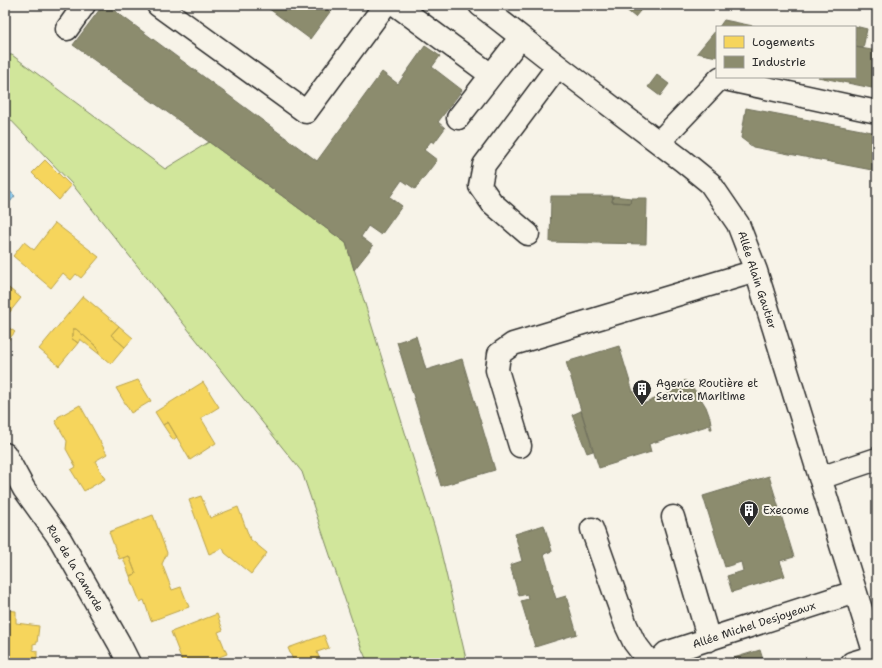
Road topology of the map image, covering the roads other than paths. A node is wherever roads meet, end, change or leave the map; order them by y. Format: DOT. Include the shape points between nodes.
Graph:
graph roads {
  1 [pos="84,5"];
  2 [pos="158,5"];
  3 [pos="385,5"];
  4 [pos="396,5"];
  5 [pos="480,5"];
  6 [pos="67,29"];
  7 [pos="521,37"];
  8 [pos="558,66"];
  9 [pos="491,75"];
  10 [pos="877,112"];
  11 [pos="458,118"];
  12 [pos="659,142"];
  13 [pos="528,234"];
  14 [pos="756,271"];
  15 [pos="520,446"];
  16 [pos="5,454"];
  17 [pos="877,458"];
  18 [pos="820,478"];
  19 [pos="673,517"];
  20 [pos="592,529"];
  21 [pos="855,592"];
  22 [pos="709,640"];
  23 [pos="875,652"];
  24 [pos="129,663"];
  25 [pos="650,663"];
  26 [pos="656,663"];
  27 [pos="852,663"];
  1 -- 6 [label="street"];
  2 -- 3 [label="street" via="306,112"];
  4 -- 9 [label="street"];
  5 -- 7 [label="street, Allée Alain Gautier"];
  7 -- 8 [label="street, Allée Alain Gautier"];
  7 -- 9 [label="street"];
  8 -- 12 [label="street, Allée Alain Gautier"];
  8 -- 13 [label="street" via="484,165 480,186 492,203"];
  9 -- 11 [label="street"];
  10 -- 12 [label="street" via="720,78"];
  12 -- 14 [label="street, Allée Alain Gautier" via="710,183 738,224"];
  14 -- 15 [label="street" via="513,344 504,350 500,354 497,370"];
  14 -- 18 [label="street, Allée Alain Gautier"];
  16 -- 24 [label="street, Rue de la Canarde" via="24,489 60,539"];
  17 -- 18 [label="street"];
  18 -- 21 [label="street, Allée Alain Gautier"];
  19 -- 22 [label="street"];
  20 -- 25 [label="street" via="626,625 634,642"];
  21 -- 22 [label="street, Allée Michel Desjoyeaux"];
  21 -- 23 [label="street, Allée Alain Gautier"];
  22 -- 26 [label="street, Allée Michel Desjoyeaux" via="666,653"];
  23 -- 27 [label="street"];
}
